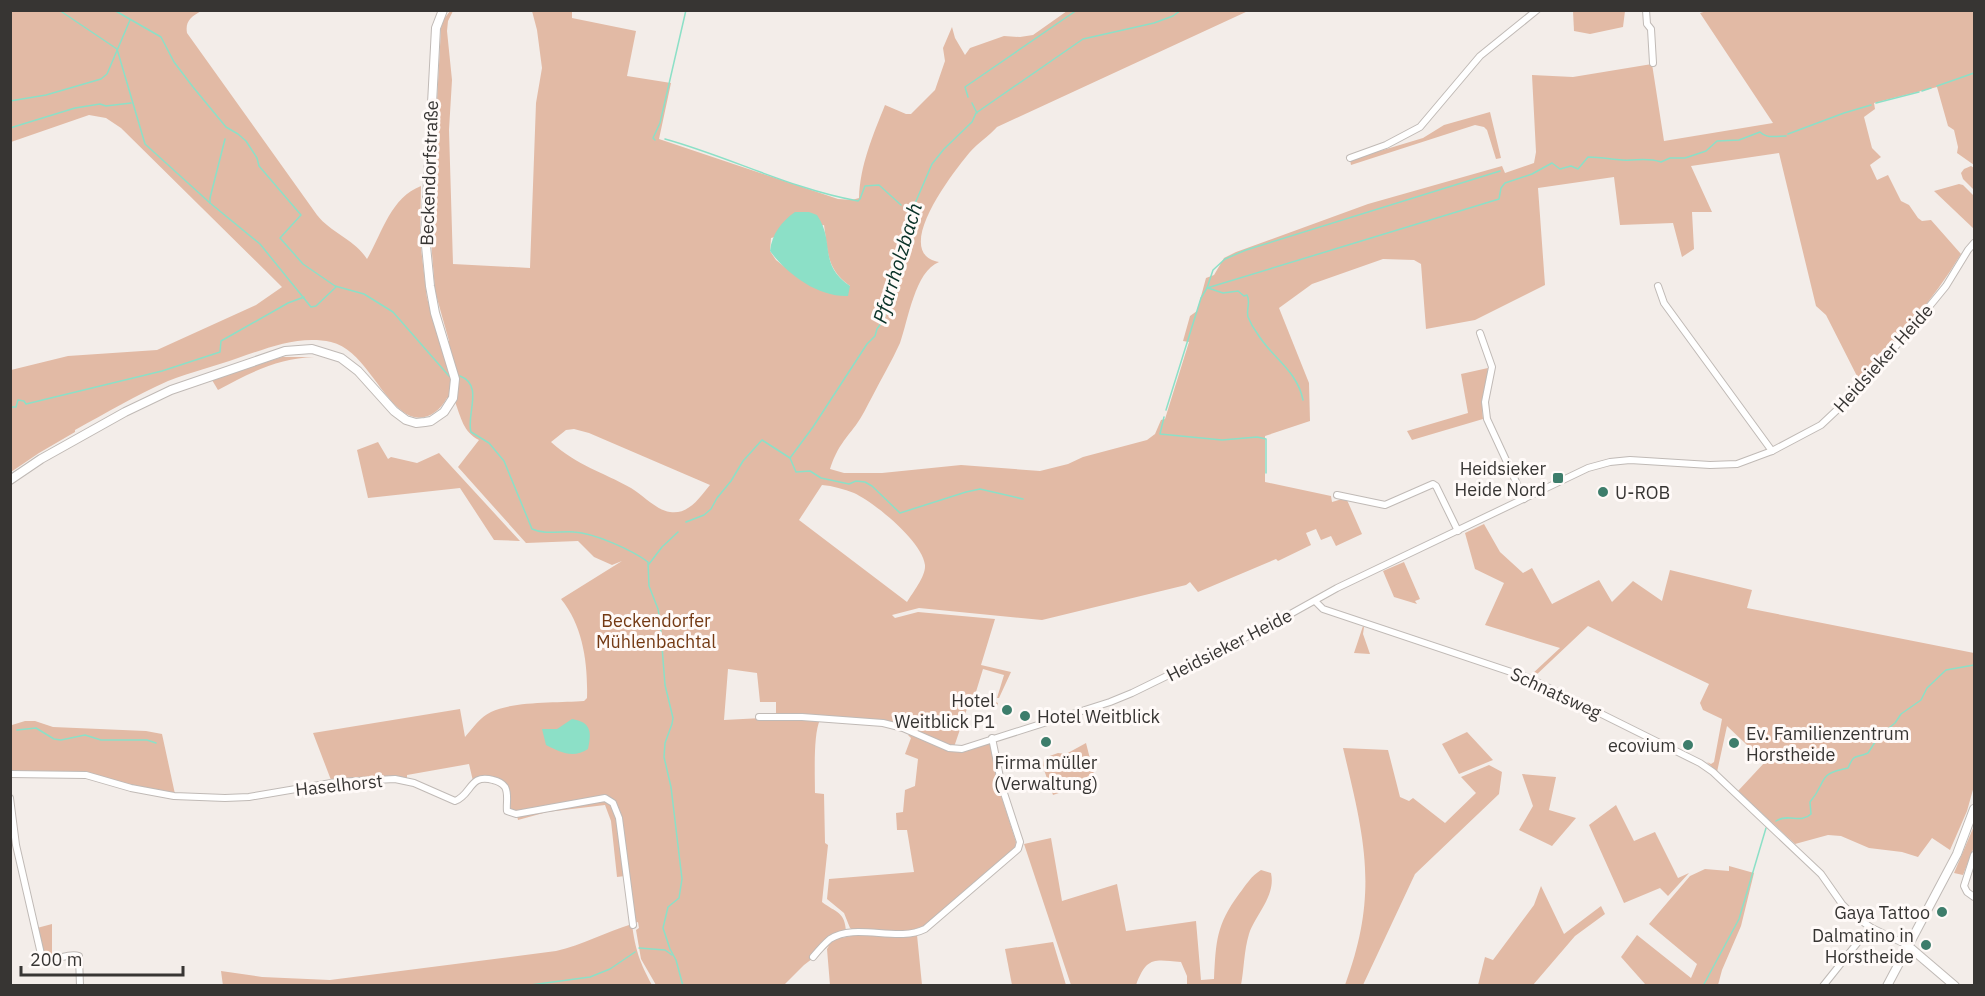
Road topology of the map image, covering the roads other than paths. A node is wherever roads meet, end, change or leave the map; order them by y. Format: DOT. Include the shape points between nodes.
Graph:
graph roads {
  1 [pos="443,10"];
  2 [pos="1537,10"];
  3 [pos="1646,10"];
  4 [pos="1653,63"];
  5 [pos="1350,158"];
  6 [pos="1974,243"];
  7 [pos="1658,286"];
  8 [pos="1480,333"];
  9 [pos="1772,451"];
  10 [pos="10,480"];
  11 [pos="1337,495"];
  12 [pos="1524,499"];
  13 [pos="1458,531"];
  14 [pos="1316,601"];
  15 [pos="759,717"];
  16 [pos="992,738"];
  17 [pos="10,774"];
  18 [pos="10,798"];
  19 [pos="1974,809"];
  20 [pos="1974,855"];
  21 [pos="1974,897"];
  22 [pos="633,925"];
  23 [pos="1870,927"];
  24 [pos="1907,945"];
  25 [pos="813,957"];
  26 [pos="80,986"];
  27 [pos="1823,986"];
  28 [pos="1887,986"];
  29 [pos="1955,986"];
  1 -- 10 [label="street, Beckendorfstraße" via="436,28 425,223 429,286 455,378 453,398 444,412 431,421 406,420 345,360 316,350 294,350 171,390 125,412"];
  2 -- 5 [label="street" via="1480,56 1420,127"];
  3 -- 4 [label="street"];
  6 -- 9 [label="street, Heidsieker Heide" via="1952,278 1905,336 1838,409 1821,425"];
  7 -- 9 [label="street" via="1664,303"];
  8 -- 12 [label="street" via="1492,367 1486,419"];
  9 -- 12 [label="street, Heidsieker Heide" via="1749,461 1725,465 1610,462"];
  11 -- 13 [label="street" via="1385,505 1433,484"];
  12 -- 13 [label="street, Heidsieker Heide"];
  13 -- 14 [label="street, Heidsieker Heide"];
  14 -- 16 [label="street, Heidsieker Heide" via="1122,698"];
  14 -- 23 [label="street, Schnatsweg" via="1323,609 1528,678 1700,763 1821,874 1842,904"];
  15 -- 16 [label="street, Heidsieker Heide" via="891,724 955,749"];
  16 -- 25 [label="street" via="1002,787 1020,842 1018,849 925,929 915,934 840,935 829,940"];
  17 -- 22 [label="street, Haselhorst" via="86,775 174,796 225,798 337,782 395,779 455,801 475,781 485,778 503,785 507,811 516,814 605,798 613,804 619,818"];
  18 -- 26 [label="street" via="16,845 41,954 50,960 78,956"];
  19 -- 24 [label="street" via="1957,854"];
  20 -- 21 [label="street" via="1964,886"];
  23 -- 24 [label="street, Schnatsweg"];
  23 -- 27 [label="street"];
  24 -- 28 [label="street"];
  24 -- 29 [label="street"];
}
